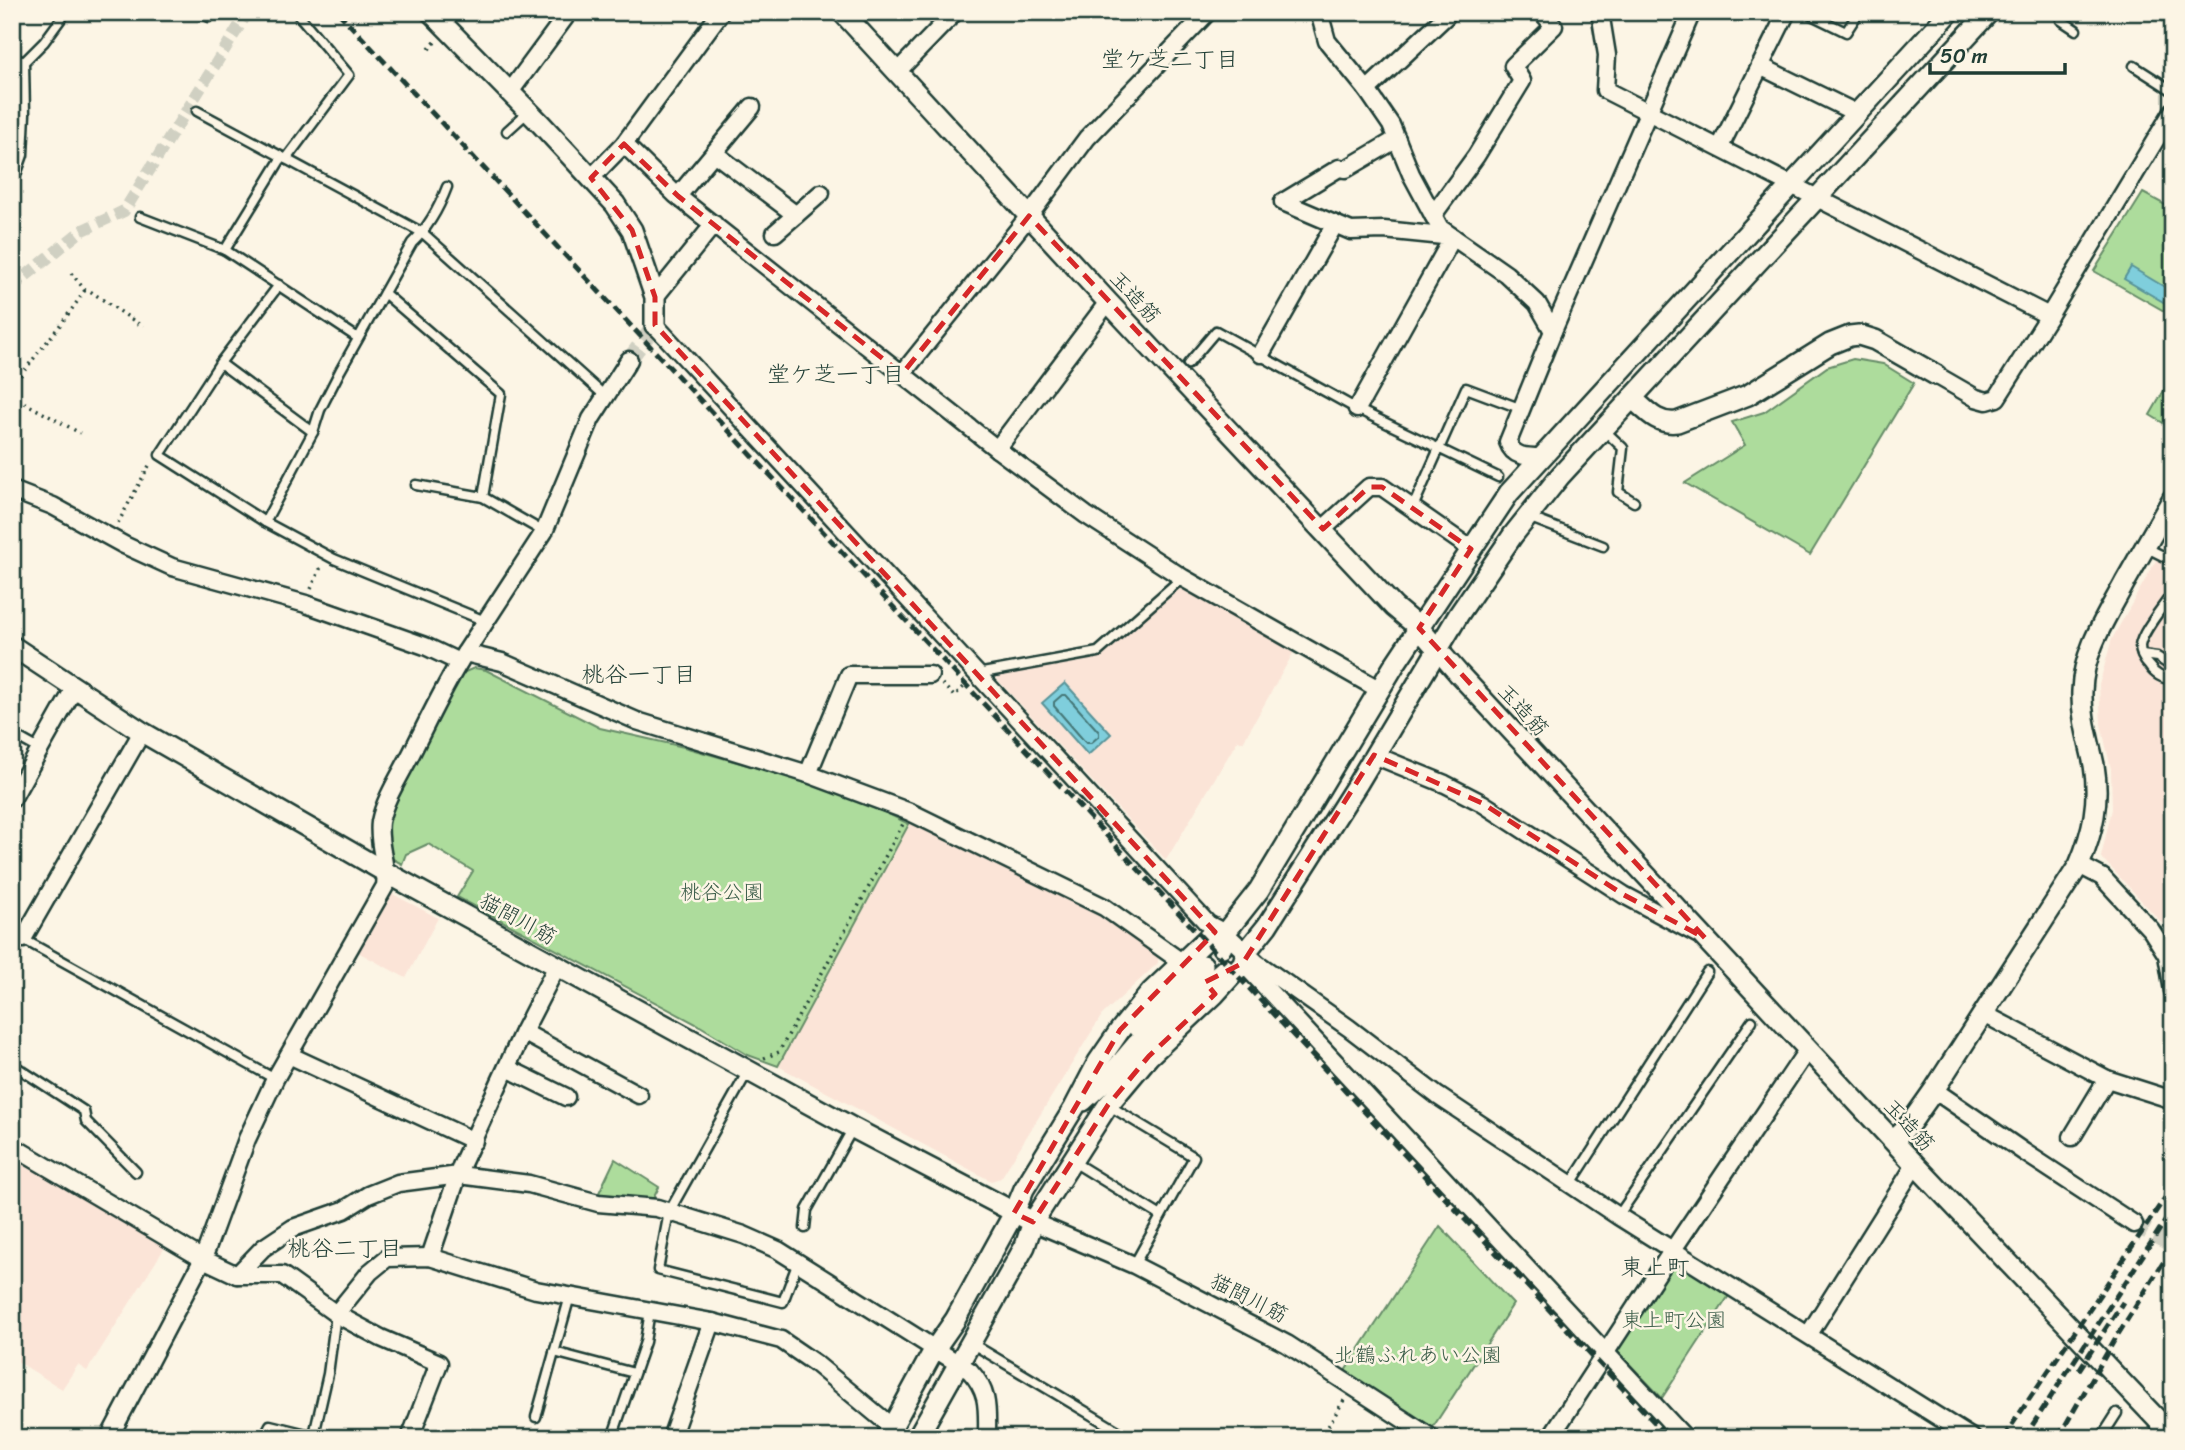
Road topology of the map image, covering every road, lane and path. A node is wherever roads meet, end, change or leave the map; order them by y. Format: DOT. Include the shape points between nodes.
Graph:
graph roads {
  1 [pos="66,12"];
  2 [pos="199,12"];
  3 [pos="296,12"];
  4 [pos="431,12"];
  5 [pos="569,12"];
  6 [pos="721,12"];
  7 [pos="842,12"];
  8 [pos="955,12"];
  9 [pos="1208,12"];
  10 [pos="1319,12"];
  11 [pos="1447,12"];
  12 [pos="1542,12"];
  13 [pos="1600,12"];
  14 [pos="1692,12"];
  15 [pos="1787,12"];
  16 [pos="1805,12"];
  17 [pos="1859,12"];
  18 [pos="1950,12"];
  19 [pos="1989,12"];
  20 [pos="2062,12"];
  21 [pos="209,17"];
  22 [pos="2076,30"];
  23 [pos="12,57"];
  24 [pos="24,62"];
  25 [pos="1760,66"];
  26 [pos="2134,66"];
  27 [pos="897,72"];
  28 [pos="1367,90"];
  29 [pos="2173,91"];
  30 [pos="510,92"];
  31 [pos="752,107"];
  32 [pos="197,111"];
  33 [pos="529,111"];
  34 [pos="2173,111"];
  35 [pos="1650,112"];
  36 [pos="1856,113"];
  37 [pos="507,131"];
  38 [pos="1396,139"];
  39 [pos="624,144"];
  40 [pos="1720,148"];
  41 [pos="464,150"];
  42 [pos="713,153"];
  43 [pos="284,158"];
  44 [pos="475,161"];
  45 [pos="591,178"];
  46 [pos="1789,185"];
  47 [pos="12,186"];
  48 [pos="447,187"];
  49 [pos="821,193"];
  50 [pos="678,196"];
  51 [pos="1816,197"];
  52 [pos="796,215"];
  53 [pos="1433,215"];
  54 [pos="1029,216"];
  55 [pos="140,217"];
  56 [pos="1335,224"];
  57 [pos="713,225"];
  58 [pos="423,233"];
  59 [pos="775,233"];
  60 [pos="1452,237"];
  61 [pos="225,250"];
  62 [pos="71,273"];
  63 [pos="279,285"];
  64 [pos="85,290"];
  65 [pos="384,293"];
  66 [pos="655,297"];
  67 [pos="1108,302"];
  68 [pos="2049,316"];
  69 [pos="655,325"];
  70 [pos="143,327"];
  71 [pos="1553,331"];
  72 [pos="358,338"];
  73 [pos="1261,354"];
  74 [pos="629,360"];
  75 [pos="220,363"];
  76 [pos="1188,364"];
  77 [pos="902,374"];
  78 [pos="1936,375"];
  79 [pos="12,387"];
  80 [pos="12,396"];
  81 [pos="606,396"];
  82 [pos="1632,398"];
  83 [pos="1357,409"];
  84 [pos="1522,409"];
  85 [pos="1603,429"];
  86 [pos="313,432"];
  87 [pos="80,433"];
  88 [pos="1440,448"];
  89 [pos="996,449"];
  90 [pos="160,455"];
  91 [pos="1541,457"];
  92 [pos="1499,477"];
  93 [pos="416,485"];
  94 [pos="12,491"];
  95 [pos="483,496"];
  96 [pos="2173,498"];
  97 [pos="1634,502"];
  98 [pos="1413,507"];
  99 [pos="1528,517"];
  100 [pos="265,522"];
  101 [pos="1323,529"];
  102 [pos="544,532"];
  103 [pos="111,538"];
  104 [pos="1603,546"];
  105 [pos="2145,547"];
  106 [pos="1471,549"];
  107 [pos="327,556"];
  108 [pos="2173,561"];
  109 [pos="1184,578"];
  110 [pos="2173,592"];
  111 [pos="306,604"];
  112 [pos="485,621"];
  113 [pos="1419,628"];
  114 [pos="12,646"];
  115 [pos="1439,650"];
  116 [pos="2142,655"];
  117 [pos="462,658"];
  118 [pos="2173,667"];
  119 [pos="930,674"];
  120 [pos="977,674"];
  121 [pos="2173,680"];
  122 [pos="75,687"];
  123 [pos="1380,690"];
  124 [pos="142,732"];
  125 [pos="12,734"];
  126 [pos="39,749"];
  127 [pos="1374,755"];
  128 [pos="808,774"];
  129 [pos="12,799"];
  130 [pos="910,812"];
  131 [pos="2079,865"];
  132 [pos="387,873"];
  133 [pos="18,936"];
  134 [pos="1705,939"];
  135 [pos="1223,940"];
  136 [pos="1244,958"];
  137 [pos="557,966"];
  138 [pos="1707,972"];
  139 [pos="1200,976"];
  140 [pos="2173,991"];
  141 [pos="1984,1014"];
  142 [pos="1752,1021"];
  143 [pos="523,1032"];
  144 [pos="1808,1049"];
  145 [pos="289,1055"];
  146 [pos="12,1063"];
  147 [pos="507,1068"];
  148 [pos="751,1072"];
  149 [pos="275,1079"];
  150 [pos="2107,1079"];
  151 [pos="1934,1090"];
  152 [pos="639,1095"];
  153 [pos="566,1097"];
  154 [pos="2173,1100"];
  155 [pos="1108,1105"];
  156 [pos="1074,1108"];
  157 [pos="853,1128"];
  158 [pos="2072,1137"];
  159 [pos="1893,1140"];
  160 [pos="474,1141"];
  161 [pos="12,1146"];
  162 [pos="1072,1160"];
  163 [pos="1915,1165"];
  164 [pos="136,1172"];
  165 [pos="459,1175"];
  166 [pos="1570,1185"];
  167 [pos="669,1212"];
  168 [pos="1014,1213"];
  169 [pos="1161,1216"];
  170 [pos="1618,1216"];
  171 [pos="1033,1222"];
  172 [pos="2134,1224"];
  173 [pos="805,1228"];
  174 [pos="1672,1251"];
  175 [pos="430,1257"];
  176 [pos="203,1259"];
  177 [pos="798,1262"];
  178 [pos="1134,1265"];
  179 [pos="237,1275"];
  180 [pos="569,1296"];
  181 [pos="650,1311"];
  182 [pos="336,1314"];
  183 [pos="712,1322"];
  184 [pos="1809,1334"];
  185 [pos="971,1343"];
  186 [pos="934,1350"];
  187 [pos="554,1352"];
  188 [pos="1606,1353"];
  189 [pos="958,1364"];
  190 [pos="634,1373"];
  191 [pos="1353,1386"];
  192 [pos="2117,1413"];
  193 [pos="536,1417"];
  194 [pos="889,1432"];
  195 [pos="314,1435"];
  196 [pos="1966,1436"];
  197 [pos="2173,1436"];
  198 [pos="109,1438"];
  199 [pos="263,1438"];
  200 [pos="323,1438"];
  201 [pos="410,1438"];
  202 [pos="612,1438"];
  203 [pos="671,1438"];
  204 [pos="917,1438"];
  205 [pos="987,1438"];
  206 [pos="1130,1438"];
  207 [pos="1321,1438"];
  208 [pos="1432,1438"];
  209 [pos="1550,1438"];
  210 [pos="1685,1438"];
  211 [pos="2101,1438"];
  1 -- 24 [label="lane"];
  2 -- 21 [label="lane"];
  3 -- 43 [label="lane" via="349,75"];
  4 -- 30 [label="street"];
  5 -- 30 [label="street"];
  6 -- 39 [label="street"];
  7 -- 27 [label="street, 玉造筋"];
  8 -- 27 [label="street"];
  9 -- 54 [label="street" via="1087,138"];
  10 -- 28 [label="street" via="1327,41"];
  11 -- 28 [label="street"];
  12 -- 53 [label="street" via="1554,26 1513,66 1522,81"];
  13 -- 35 [label="street" via="1607,55 1605,90"];
  14 -- 35 [label="street"];
  15 -- 25 [label="street"];
  16 -- 17 [label="lane" via="1846,32"];
  18 -- 36 [label="street"];
  19 -- 51 [label="street"];
  20 -- 22 [label="lane" via="2061,20"];
  23 -- 24 [label="lane"];
  24 -- 47 [label="lane" via="23,155"];
  25 -- 36 [label="street"];
  25 -- 40 [label="street"];
  26 -- 29 [label="lane"];
  27 -- 54 [label="street, 玉造筋"];
  28 -- 38 [label="street"];
  30 -- 33 [label="street"];
  31 -- 42 [label="street"];
  32 -- 43 [label="lane"];
  33 -- 37 [label="lane"];
  33 -- 45 [label="street"];
  34 -- 68 [label="street"];
  35 -- 40 [label="street"];
  35 -- 71 [label="street"];
  36 -- 46 [label="street"];
  38 -- 53 [label="street"];
  38 -- 56 [label="street" via="1283,202"];
  39 -- 45 [label="street"];
  39 -- 50 [label="street"];
  40 -- 46 [label="street"];
  41 -- 44 [label="path"];
  42 -- 50 [label="street"];
  42 -- 52 [label="street"];
  43 -- 58 [label="lane"];
  43 -- 61 [label="lane"];
  45 -- 66 [label="street" via="632,230"];
  46 -- 51 [label="street"];
  46 -- 91 [label="street"];
  48 -- 58 [label="lane"];
  49 -- 52 [label="street"];
  50 -- 57 [label="street"];
  51 -- 68 [label="street"];
  51 -- 82 [label="street"];
  52 -- 59 [label="street"];
  53 -- 60 [label="street"];
  54 -- 67 [label="street, 玉造筋"];
  54 -- 77 [label="street"];
  55 -- 61 [label="lane"];
  56 -- 60 [label="street" via="1351,231"];
  56 -- 73 [label="street"];
  57 -- 66 [label="street"];
  57 -- 77 [label="street"];
  58 -- 65 [label="lane" via="412,243"];
  58 -- 81 [label="lane"];
  60 -- 71 [label="street" via="1506,274 1537,303"];
  60 -- 83 [label="street"];
  61 -- 63 [label="lane"];
  62 -- 64 [label="path"];
  63 -- 72 [label="lane"];
  63 -- 75 [label="lane"];
  64 -- 70 [label="path"];
  64 -- 79 [label="path"];
  65 -- 72 [label="lane"];
  65 -- 95 [label="lane" via="501,394"];
  66 -- 69 [label="street"];
  67 -- 89 [label="street"];
  67 -- 101 [label="street, 玉造筋"];
  68 -- 78 [label="street" via="1997,398 1976,398"];
  69 -- 120 [label="street"];
  71 -- 84 [label="street"];
  72 -- 86 [label="lane"];
  73 -- 76 [label="lane" via="1216,331"];
  73 -- 83 [label="lane"];
  74 -- 81 [label="street"];
  75 -- 86 [label="lane"];
  75 -- 90 [label="lane"];
  77 -- 89 [label="street"];
  78 -- 82 [label="street" via="1858,335 1830,344 1748,395 1677,422 1660,420"];
  80 -- 87 [label="path"];
  81 -- 102 [label="street" via="591,419"];
  82 -- 85 [label="street"];
  83 -- 88 [label="lane"];
  84 -- 88 [label="lane" via="1466,388"];
  84 -- 91 [label="street" via="1508,442 1511,450 1525,457"];
  85 -- 97 [label="lane" via="1623,448 1618,492"];
  85 -- 99 [label="street"];
  86 -- 100 [label="lane"];
  88 -- 92 [label="lane"];
  88 -- 98 [label="lane"];
  89 -- 109 [label="street"];
  90 -- 100 [label="lane"];
  90 -- 103 [label="path" via="153,458"];
  91 -- 106 [label="street" via="1509,493"];
  93 -- 95 [label="lane"];
  94 -- 103 [label="street" via="53,506"];
  95 -- 102 [label="lane"];
  96 -- 105 [label="street"];
  98 -- 101 [label="street" via="1373,486"];
  98 -- 106 [label="street"];
  99 -- 104 [label="lane"];
  99 -- 115 [label="street"];
  100 -- 107 [label="lane"];
  101 -- 113 [label="street, 玉造筋"];
  102 -- 112 [label="street"];
  103 -- 111 [label="street" via="172,567"];
  105 -- 108 [label="lane"];
  105 -- 131 [label="street" via="2097,632 2088,659 2082,690 2097,808"];
  106 -- 113 [label="street"];
  107 -- 111 [label="path"];
  107 -- 112 [label="lane"];
  109 -- 120 [label="lane" via="1098,652"];
  109 -- 123 [label="street"];
  110 -- 116 [label="lane" via="2144,636"];
  111 -- 117 [label="street"];
  112 -- 117 [label="street"];
  113 -- 115 [label="street, 玉造筋"];
  113 -- 123 [label="street"];
  114 -- 122 [label="street, 猫間川筋"];
  115 -- 127 [label="street"];
  115 -- 134 [label="street, 玉造筋"];
  116 -- 118 [label="lane" via="2157,657"];
  116 -- 121 [label="lane" via="2160,677"];
  117 -- 128 [label="street" via="502,662 637,721"];
  117 -- 132 [label="street" via="432,710 380,822 380,849"];
  119 -- 120 [label="path" via="954,696"];
  119 -- 128 [label="street" via="849,675"];
  120 -- 135 [label="street"];
  122 -- 124 [label="street, 猫間川筋"];
  122 -- 126 [label="street"];
  123 -- 135 [label="street" via="1259,890"];
  124 -- 132 [label="street, 猫間川筋"];
  124 -- 133 [label="street"];
  125 -- 126 [label="lane"];
  126 -- 129 [label="street"];
  127 -- 134 [label="street" via="1482,803 1624,895"];
  127 -- 136 [label="street"];
  128 -- 130 [label="street"];
  130 -- 139 [label="street" via="1104,906"];
  130 -- 148 [label="path" via="779,1052 762,1059"];
  131 -- 140 [label="street" via="2102,877 2151,930 2167,955"];
  131 -- 141 [label="street"];
  132 -- 137 [label="street, 猫間川筋"];
  132 -- 145 [label="street" via="385,886"];
  133 -- 149 [label="lane"];
  134 -- 144 [label="street, 玉造筋"];
  135 -- 136 [label="street"];
  135 -- 139 [label="street" via="1212,934"];
  136 -- 139 [label="street"];
  136 -- 166 [label="street"];
  136 -- 188 [label="street"];
  137 -- 143 [label="street"];
  137 -- 148 [label="street, 猫間川筋"];
  138 -- 166 [label="lane"];
  139 -- 155 [label="street" via="1149,1056"];
  139 -- 156 [label="street" via="1109,1077"];
  139 -- 156 [label="street" via="1151,992 1119,1030"];
  141 -- 150 [label="street"];
  141 -- 151 [label="street"];
  142 -- 170 [label="lane"];
  143 -- 147 [label="street"];
  143 -- 152 [label="street"];
  144 -- 159 [label="street, 玉造筋"];
  144 -- 174 [label="street"];
  145 -- 149 [label="street"];
  145 -- 160 [label="street"];
  146 -- 164 [label="lane" via="84,1111 86,1121"];
  147 -- 153 [label="street"];
  147 -- 160 [label="street"];
  148 -- 157 [label="street, 猫間川筋"];
  148 -- 167 [label="lane"];
  149 -- 176 [label="street" via="247,1139"];
  150 -- 154 [label="street"];
  150 -- 158 [label="street"];
  151 -- 159 [label="street"];
  151 -- 172 [label="street"];
  155 -- 162 [label="street"];
  155 -- 169 [label="lane" via="1194,1157"];
  156 -- 168 [label="street"];
  157 -- 168 [label="street, 猫間川筋"];
  157 -- 173 [label="lane" via="807,1210"];
  159 -- 163 [label="street, 玉造筋"];
  160 -- 165 [label="street"];
  161 -- 176 [label="street"];
  162 -- 169 [label="lane"];
  162 -- 171 [label="street"];
  163 -- 184 [label="street"];
  163 -- 197 [label="street, 玉造筋"];
  165 -- 167 [label="street"];
  165 -- 175 [label="street"];
  165 -- 179 [label="street" via="398,1183 344,1210 293,1228 263,1248"];
  166 -- 170 [label="street"];
  167 -- 177 [label="street" via="744,1235"];
  167 -- 177 [label="lane" via="658,1270 783,1302"];
  168 -- 171 [label="street, 猫間川筋"];
  168 -- 186 [label="street"];
  169 -- 178 [label="lane"];
  170 -- 174 [label="street"];
  171 -- 178 [label="street, 猫間川筋"];
  171 -- 185 [label="street" via="1025,1246"];
  174 -- 184 [label="street"];
  174 -- 188 [label="street"];
  175 -- 180 [label="street"];
  175 -- 182 [label="street" via="387,1258"];
  176 -- 179 [label="street"];
  176 -- 198 [label="street"];
  177 -- 186 [label="street"];
  178 -- 191 [label="street, 猫間川筋" via="1287,1343"];
  179 -- 182 [label="street" via="282,1275"];
  180 -- 181 [label="street"];
  180 -- 187 [label="lane"];
  181 -- 183 [label="street"];
  181 -- 190 [label="lane"];
  182 -- 195 [label="lane"];
  182 -- 201 [label="street" via="439,1363"];
  183 -- 194 [label="street" via="781,1340 816,1364"];
  183 -- 203 [label="street"];
  184 -- 196 [label="street"];
  185 -- 189 [label="street"];
  185 -- 206 [label="lane"];
  186 -- 189 [label="street"];
  186 -- 194 [label="street"];
  187 -- 190 [label="lane"];
  187 -- 193 [label="lane"];
  188 -- 209 [label="street"];
  188 -- 210 [label="street"];
  189 -- 204 [label="street"];
  189 -- 205 [label="street" via="979,1381 987,1398"];
  190 -- 202 [label="lane"];
  191 -- 207 [label="path"];
  191 -- 208 [label="street, 猫間川筋"];
  192 -- 211 [label="lane"];
  195 -- 199 [label="lane" via="270,1424"];
  195 -- 200 [label="lane"];
}
